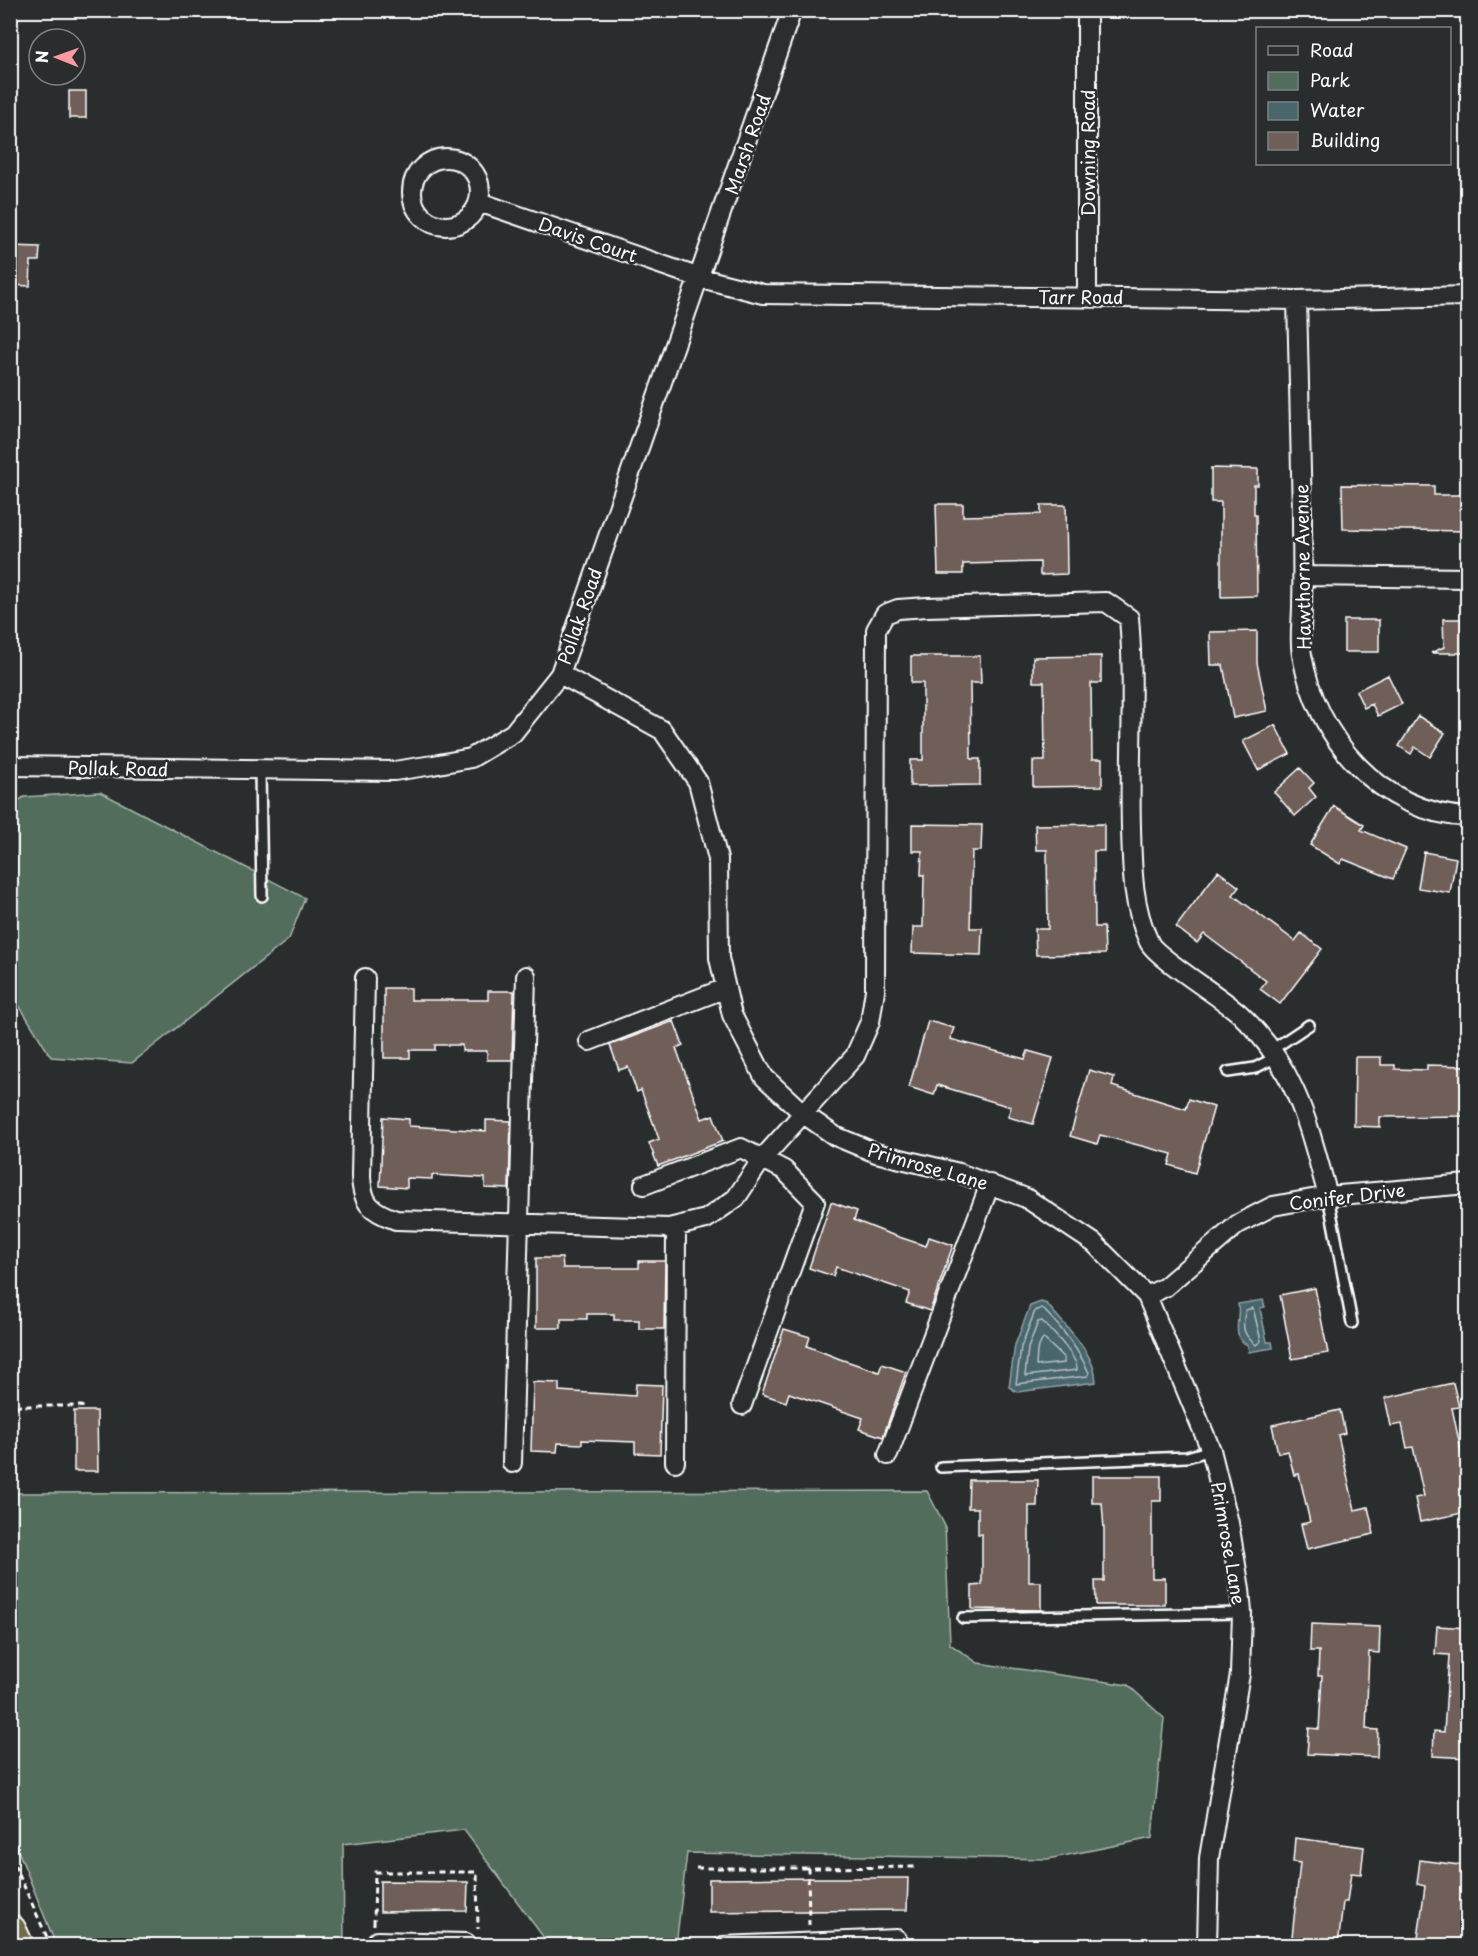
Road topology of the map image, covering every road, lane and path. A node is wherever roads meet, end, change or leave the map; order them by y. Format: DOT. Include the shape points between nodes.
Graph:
graph roads {
  1 [pos="792,10"];
  2 [pos="1087,10"];
  3 [pos="479,202"];
  4 [pos="697,277"];
  5 [pos="1087,296"];
  6 [pos="1467,296"];
  7 [pos="1297,300"];
  8 [pos="1303,576"];
  9 [pos="1467,578"];
  10 [pos="560,674"];
  11 [pos="10,766"];
  12 [pos="261,771"];
  13 [pos="1467,817"];
  14 [pos="262,896"];
  15 [pos="526,976"];
  16 [pos="365,978"];
  17 [pos="726,988"];
  18 [pos="1309,1025"];
  19 [pos="589,1041"];
  20 [pos="1276,1052"];
  21 [pos="1228,1072"];
  22 [pos="805,1115"];
  23 [pos="762,1159"];
  24 [pos="990,1184"];
  25 [pos="1467,1184"];
  26 [pos="644,1185"];
  27 [pos="1328,1196"];
  28 [pos="518,1224"];
  29 [pos="676,1227"];
  30 [pos="1148,1296"];
  31 [pos="1352,1323"];
  32 [pos="742,1405"];
  33 [pos="15,1406"];
  34 [pos="82,1411"];
  35 [pos="1211,1450"];
  36 [pos="888,1455"];
  37 [pos="675,1462"];
  38 [pos="512,1463"];
  39 [pos="941,1467"];
  40 [pos="1242,1613"];
  41 [pos="963,1618"];
  42 [pos="10,1855"];
  43 [pos="918,1867"];
  44 [pos="696,1868"];
  45 [pos="808,1868"];
  46 [pos="10,1931"];
  47 [pos="376,1937"];
  48 [pos="470,1941"];
  49 [pos="809,1942"];
  50 [pos="897,1942"];
  51 [pos="17,1946"];
  52 [pos="51,1946"];
  53 [pos="723,1946"];
  54 [pos="1208,1946"];
  1 -- 4 [label="street, Marsh Road" via="734,182"];
  2 -- 5 [label="street, Downing Road"];
  3 -- 4 [label="street, Davis Court"];
  4 -- 5 [label="street, Tarr Road" via="763,294 799,296"];
  4 -- 10 [label="street, Pollak Road"];
  5 -- 7 [label="street, Tarr Road"];
  6 -- 7 [label="street, Tarr Road"];
  7 -- 8 [label="street, Hawthorne Avenue"];
  8 -- 9 [label="street"];
  8 -- 13 [label="street, Hawthorne Avenue" via="1301,653 1309,686 1346,756 1394,795 1425,808"];
  10 -- 12 [label="street, Pollak Road" via="513,733 471,758 394,771"];
  10 -- 17 [label="street, Primrose Lane" via="662,730 698,782 718,859 719,958"];
  11 -- 12 [label="street, Pollak Road"];
  12 -- 14 [label="lane"];
  15 -- 28 [label="street"];
  16 -- 28 [label="street" via="362,1195 377,1214 396,1220"];
  17 -- 19 [label="street"];
  17 -- 22 [label="street, Primrose Lane" via="732,1015 764,1077"];
  18 -- 20 [label="lane"];
  20 -- 21 [label="lane" via="1255,1068"];
  20 -- 22 [label="street" via="1240,1014 1150,945 1146,935 1133,891 1129,618 1106,602 898,609 885,614 876,630 875,990 870,1023 855,1056"];
  20 -- 27 [label="street" via="1304,1110"];
  22 -- 23 [label="street"];
  22 -- 24 [label="street, Primrose Lane" via="835,1136 876,1153"];
  23 -- 26 [label="street" via="741,1148"];
  23 -- 29 [label="street" via="736,1198 706,1219"];
  23 -- 32 [label="street" via="784,1170 815,1202"];
  24 -- 30 [label="street, Primrose Lane" via="1026,1198 1094,1243"];
  24 -- 36 [label="street"];
  25 -- 27 [label="street, Conifer Drive"];
  27 -- 30 [label="street, Conifer Drive" via="1273,1206 1239,1224 1165,1287"];
  27 -- 31 [label="lane"];
  28 -- 29 [label="street"];
  28 -- 38 [label="street"];
  29 -- 37 [label="street"];
  30 -- 35 [label="street, Primrose Lane"];
  33 -- 34 [label="path" via="82,1406"];
  35 -- 39 [label="lane" via="1187,1457"];
  35 -- 40 [label="street, Primrose Lane" via="1229,1523"];
  40 -- 41 [label="lane"];
  40 -- 54 [label="street, Primrose Lane" via="1239,1674 1209,1858"];
  42 -- 52 [label="path"];
  43 -- 45 [label="path"];
  44 -- 45 [label="path"];
  45 -- 49 [label="path"];
  46 -- 51 [label="highway"];
  47 -- 48 [label="street"];
  47 -- 48 [label="path" via="375,1872 477,1872"];
  49 -- 50 [label="street"];
  49 -- 53 [label="street"];
}
